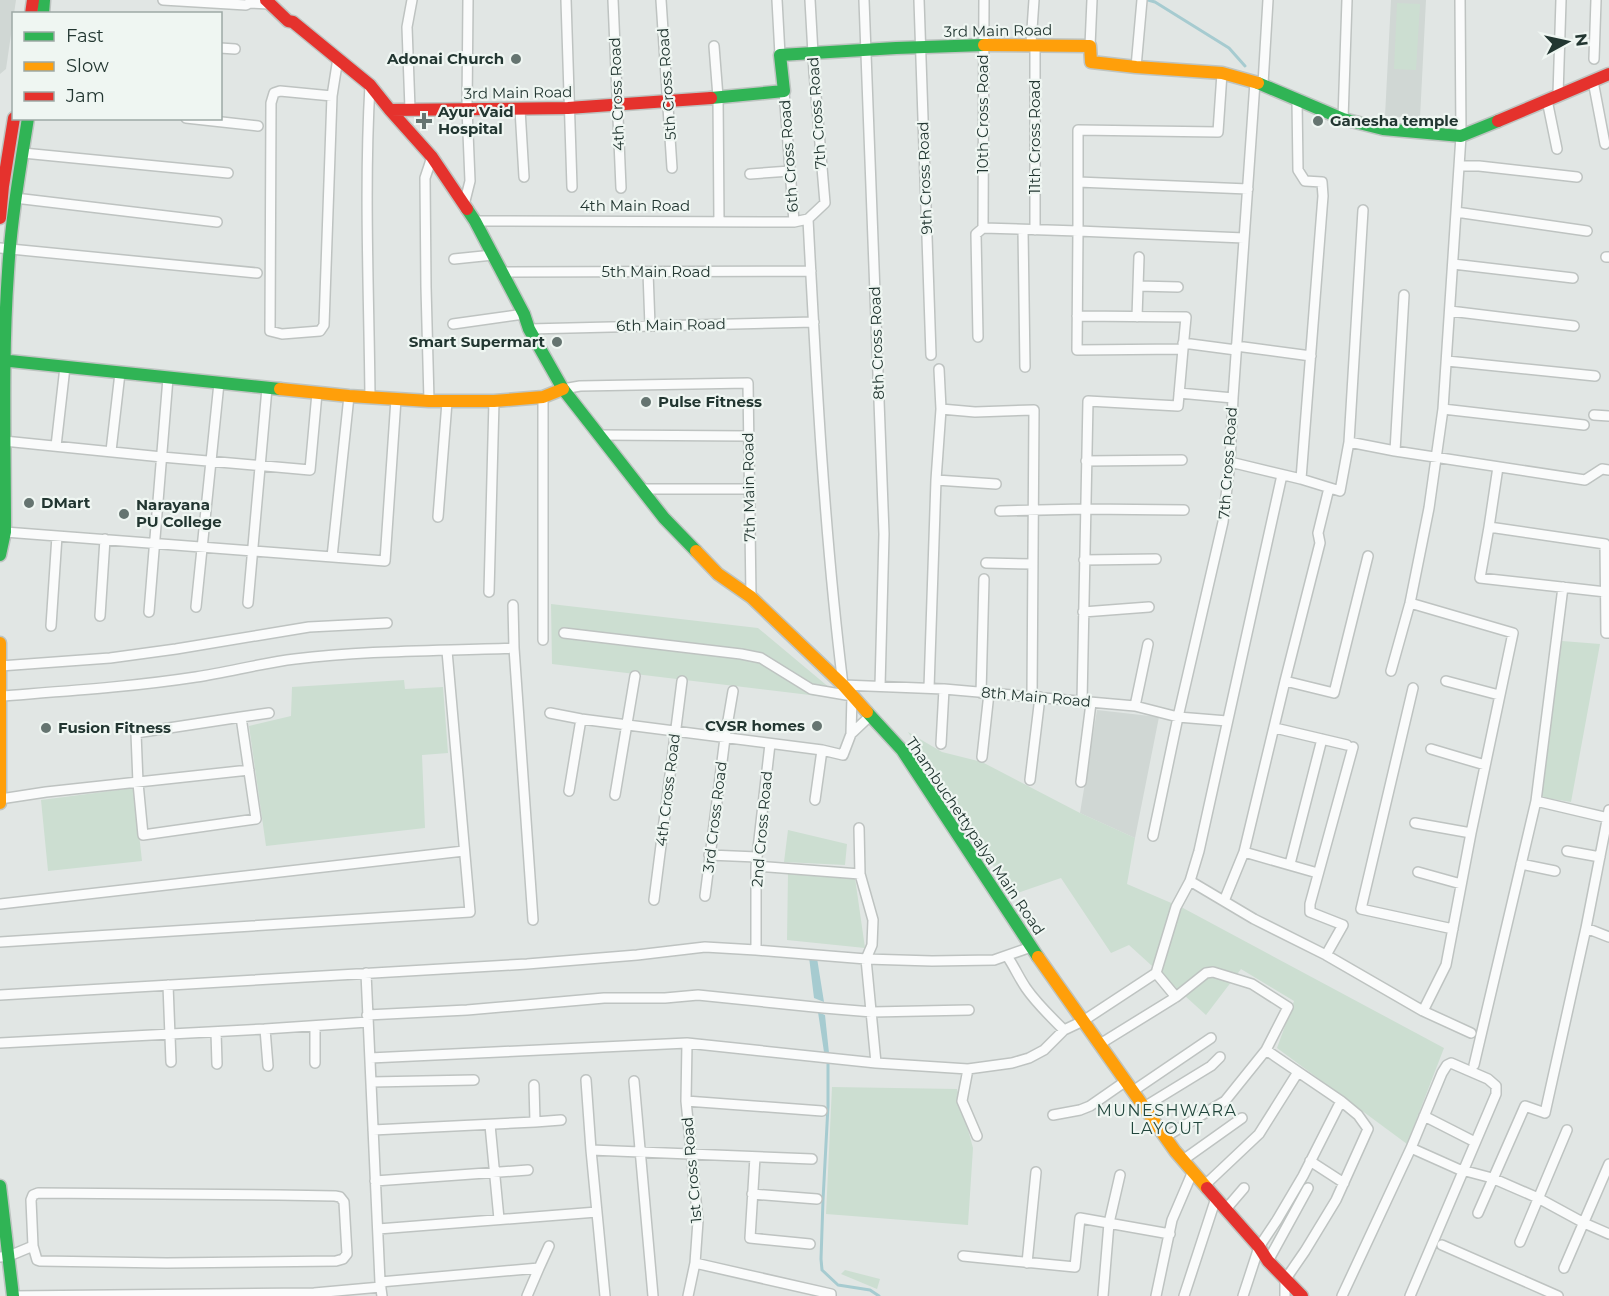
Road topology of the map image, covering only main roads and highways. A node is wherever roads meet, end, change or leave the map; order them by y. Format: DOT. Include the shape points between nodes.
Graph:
graph roads {
  1 [pos="271,1"];
  2 [pos="1609,74"];
  3 [pos="390,110"];
  4 [pos="14,120"];
  5 [pos="28,120"];
  6 [pos="1,186"];
  7 [pos="0,218"];
  8 [pos="5,249"];
  9 [pos="2,361"];
  10 [pos="563,389"];
  11 [pos="2,442"];
  12 [pos="0,555"];
  13 [pos="0,645"];
  14 [pos="0,666"];
  15 [pos="0,696"];
  16 [pos="0,707"];
  17 [pos="0,756"];
  18 [pos="0,800"];
  19 [pos="0,1186"];
  20 [pos="5,1256"];
  21 [pos="13,1296"];
  22 [pos="1302,1296"];
  1 -- 3 [label="main road, Thambuchettypalya Main Road" via="291,14 292,22 370,85"];
  2 -- 3 [label="main road, 3rd Main Road" via="1461,136 1383,129 1343,119 1259,83 1222,74 1091,62 1090,46 1033,44 780,55 784,91 568,108"];
  3 -- 10 [label="main road, Thambuchettypalya Main Road" via="432,157 475,221"];
  4 -- 6 [label="main road"];
  5 -- 8 [label="main road"];
  6 -- 7 [label="main road"];
  8 -- 9 [label="main road"];
  9 -- 10 [label="main road" via="429,402 543,396"];
  9 -- 11 [label="main road"];
  10 -- 22 [label="main road, Thambuchettypalya Main Road" via="664,518 718,574 751,597 843,685 902,750 1031,947 1165,1137"];
  11 -- 12 [label="main road" via="4,532"];
  13 -- 14 [label="main road"];
  14 -- 15 [label="main road"];
  15 -- 16 [label="main road"];
  16 -- 17 [label="main road"];
  17 -- 18 [label="main road"];
  19 -- 20 [label="main road"];
  20 -- 21 [label="main road"];
}
